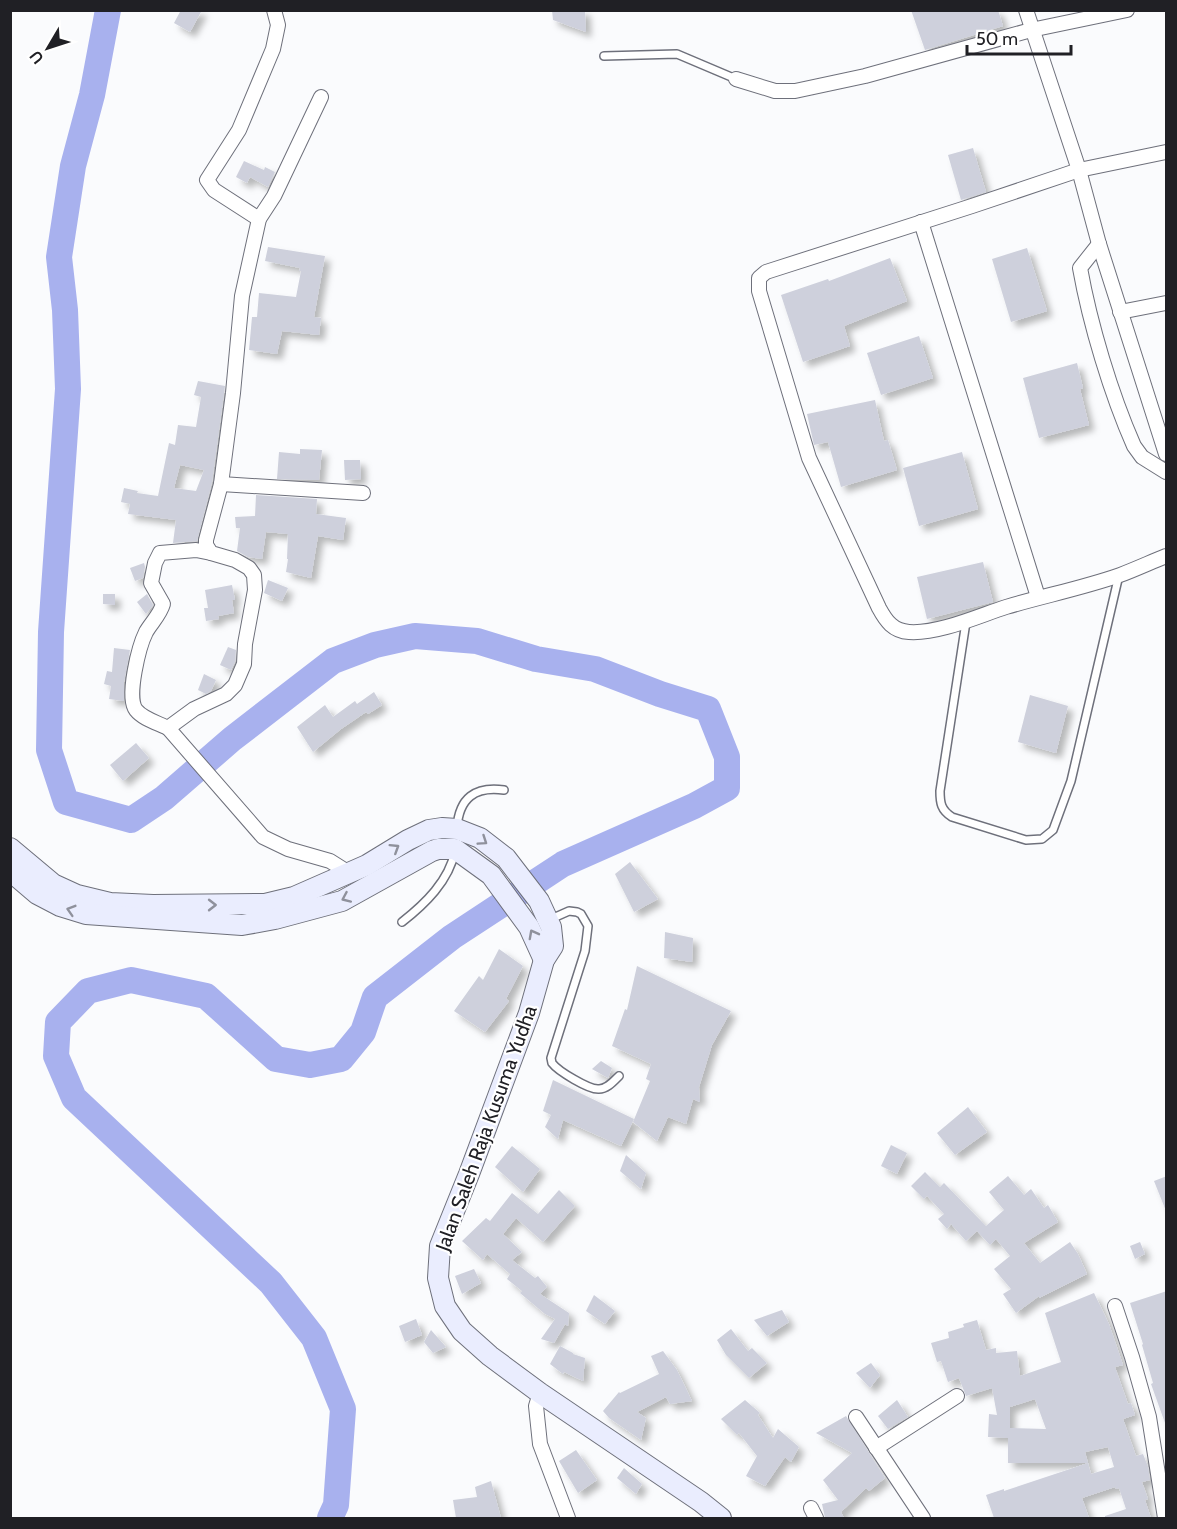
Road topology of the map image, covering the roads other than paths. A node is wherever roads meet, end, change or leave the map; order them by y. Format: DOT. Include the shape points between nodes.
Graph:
graph roads {
  1 [pos="274,10"];
  2 [pos="1026,10"];
  3 [pos="1127,10"];
  4 [pos="1032,30"];
  5 [pos="604,56"];
  6 [pos="736,79"];
  7 [pos="321,97"];
  8 [pos="1167,152"];
  9 [pos="1079,170"];
  10 [pos="259,219"];
  11 [pos="921,222"];
  12 [pos="1099,244"];
  13 [pos="1167,303"];
  14 [pos="1120,312"];
  15 [pos="1167,454"];
  16 [pos="1167,472"];
  17 [pos="221,484"];
  18 [pos="363,493"];
  19 [pos="211,553"];
  20 [pos="1167,556"];
  21 [pos="1119,575"];
  22 [pos="1038,597"];
  23 [pos="966,622"];
  24 [pos="168,728"];
  25 [pos="504,790"];
  26 [pos="457,829"];
  27 [pos="10,848"];
  28 [pos="455,849"];
  29 [pos="10,871"];
  30 [pos="349,873"];
  31 [pos="548,920"];
  32 [pos="402,922"];
  33 [pos="544,960"];
  34 [pos="619,1076"];
  35 [pos="1115,1306"];
  36 [pos="540,1393"];
  37 [pos="957,1396"];
  38 [pos="856,1417"];
  39 [pos="876,1448"];
  40 [pos="568,1518"];
  41 [pos="721,1518"];
  42 [pos="923,1518"];
  43 [pos="1165,1518"];
  1 -- 10 [label="street" via="278,26 273,49 239,130 207,180 214,190"];
  2 -- 4 [label="street"];
  3 -- 4 [label="street"];
  4 -- 6 [label="street" via="795,91 775,91"];
  4 -- 9 [label="street"];
  5 -- 6 [label="lane" via="677,54"];
  7 -- 10 [label="street"];
  8 -- 9 [label="street"];
  9 -- 11 [label="street"];
  9 -- 12 [label="street"];
  10 -- 17 [label="street" via="242,296"];
  11 -- 22 [label="street"];
  11 -- 23 [label="street" via="766,272 759,278 759,291 809,458 886,620 897,630 911,632"];
  12 -- 14 [label="street"];
  12 -- 16 [label="street" via="1080,268 1104,361 1134,446 1142,457"];
  13 -- 14 [label="street"];
  14 -- 15 [label="street"];
  17 -- 18 [label="street"];
  17 -- 19 [label="street" via="206,540"];
  19 -- 24 [label="street" via="235,560 255,575 244,664 235,685 226,694"];
  19 -- 24 [label="street" via="160,553 155,563 151,583 163,604 143,641 132,695 137,711"];
  20 -- 21 [label="street"];
  21 -- 22 [label="street"];
  21 -- 23 [label="lane" via="1071,780 1053,830 1042,839 1026,840 952,818 940,805"];
  22 -- 23 [label="street"];
  24 -- 30 [label="street" via="263,837 330,861"];
  25 -- 26 [label="lane" via="489,788 471,795 458,813"];
  26 -- 28 [label="lane"];
  30 -- 26 [label="street, Jalan Saleh Raja Kusuma Yudha, one-way" via="429,830"];
  26 -- 31 [label="street, Jalan Saleh Raja Kusuma Yudha, one-way" via="480,838 506,858"];
  27 -- 30 [label="street, Jalan Saleh Raja Kusuma Yudha, one-way" via="53,884 110,903 265,904 294,897"];
  28 -- 29 [label="street, one-way" via="432,851 342,901 242,925 86,914 37,894"];
  28 -- 32 [label="lane" via="452,865 425,905"];
  33 -- 28 [label="street, one-way" via="518,909 490,875"];
  31 -- 33 [label="street, Jalan Saleh Raja Kusuma Yudha" via="554,939"];
  31 -- 34 [label="lane" via="569,911 581,915 588,926 585,951 552,1063 600,1090"];
  33 -- 36 [label="street, Jalan Saleh Raja Kusuma Yudha" via="529,1013 440,1245 438,1278 445,1306 462,1331"];
  35 -- 43 [label="street" via="1149,1417"];
  36 -- 40 [label="street" via="536,1406 540,1444"];
  36 -- 41 [label="street, Jalan Saleh Raja Kusuma Yudha"];
  37 -- 39 [label="street"];
  38 -- 39 [label="street"];
  39 -- 42 [label="street"];
}
